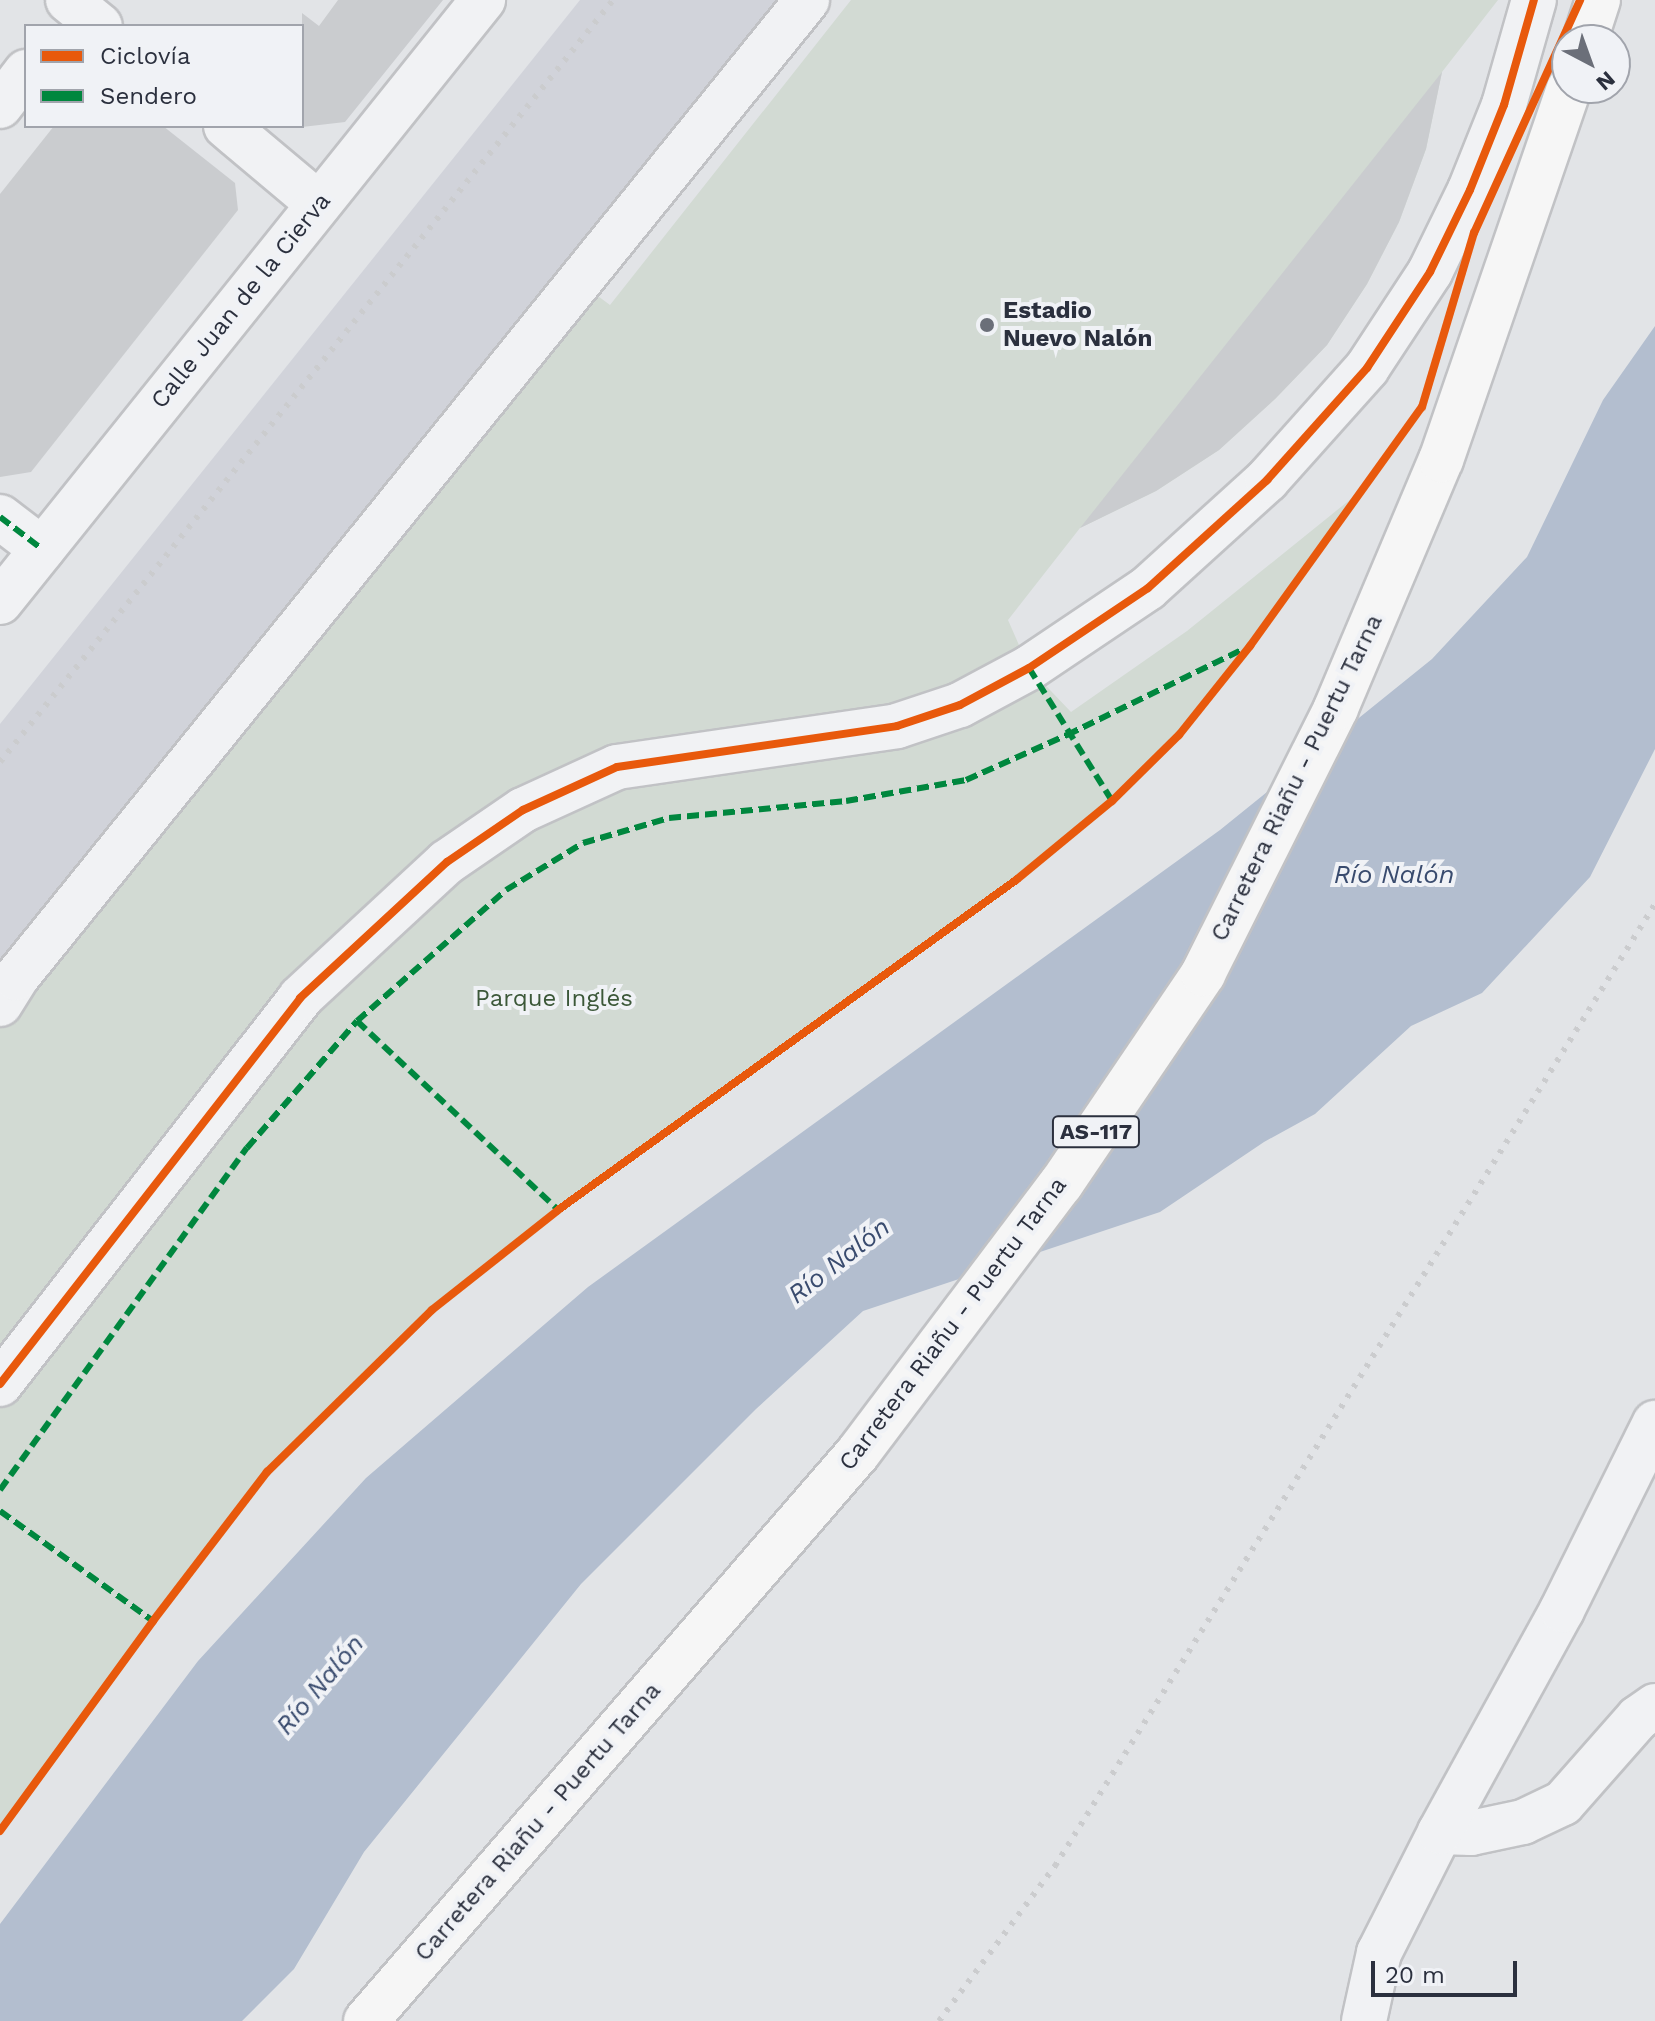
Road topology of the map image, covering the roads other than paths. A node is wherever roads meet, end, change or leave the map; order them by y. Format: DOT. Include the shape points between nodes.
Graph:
graph roads {
  1 [pos="483,0"];
  2 [pos="807,0"];
  3 [pos="1534,0"];
  4 [pos="1598,0"];
  5 [pos="1590,24"];
  6 [pos="24,75"];
  7 [pos="1563,104"];
  8 [pos="0,106"];
  9 [pos="228,128"];
  10 [pos="319,204"];
  11 [pos="0,517"];
  12 [pos="42,549"];
  13 [pos="0,602"];
  14 [pos="0,1004"];
  15 [pos="0,1384"];
  16 [pos="1655,1423"];
  17 [pos="1655,1706"];
  18 [pos="1440,1832"];
  19 [pos="366,2021"];
  20 [pos="1364,2021"];
  1 -- 10 [label="street, Calle Juan de la Cierva"];
  2 -- 14 [label="street"];
  3 -- 15 [label="street" via="1504,105 1470,190 1430,272 1367,368 1267,480 1148,588 1029,668 960,705 897,726 617,767 523,810 459,854 300,998"];
  4 -- 5 [label="main road"];
  6 -- 8 [label="street"];
  7 -- 19 [label="main road, Carretera Riañu - Puertu Tarna / AS-117" via="1441,460 1336,708 1203,974 1061,1184 858,1453"];
  9 -- 10 [label="street"];
  10 -- 12 [label="street, Calle Juan de la Cierva"];
  11 -- 12 [label="street"];
  12 -- 13 [label="street, Calle Juan de la Cierva"];
  16 -- 18 [label="street" via="1562,1610"];
  17 -- 18 [label="street" via="1638,1718 1563,1803 1523,1822 1471,1833"];
  18 -- 20 [label="street" via="1379,1953"];
}
